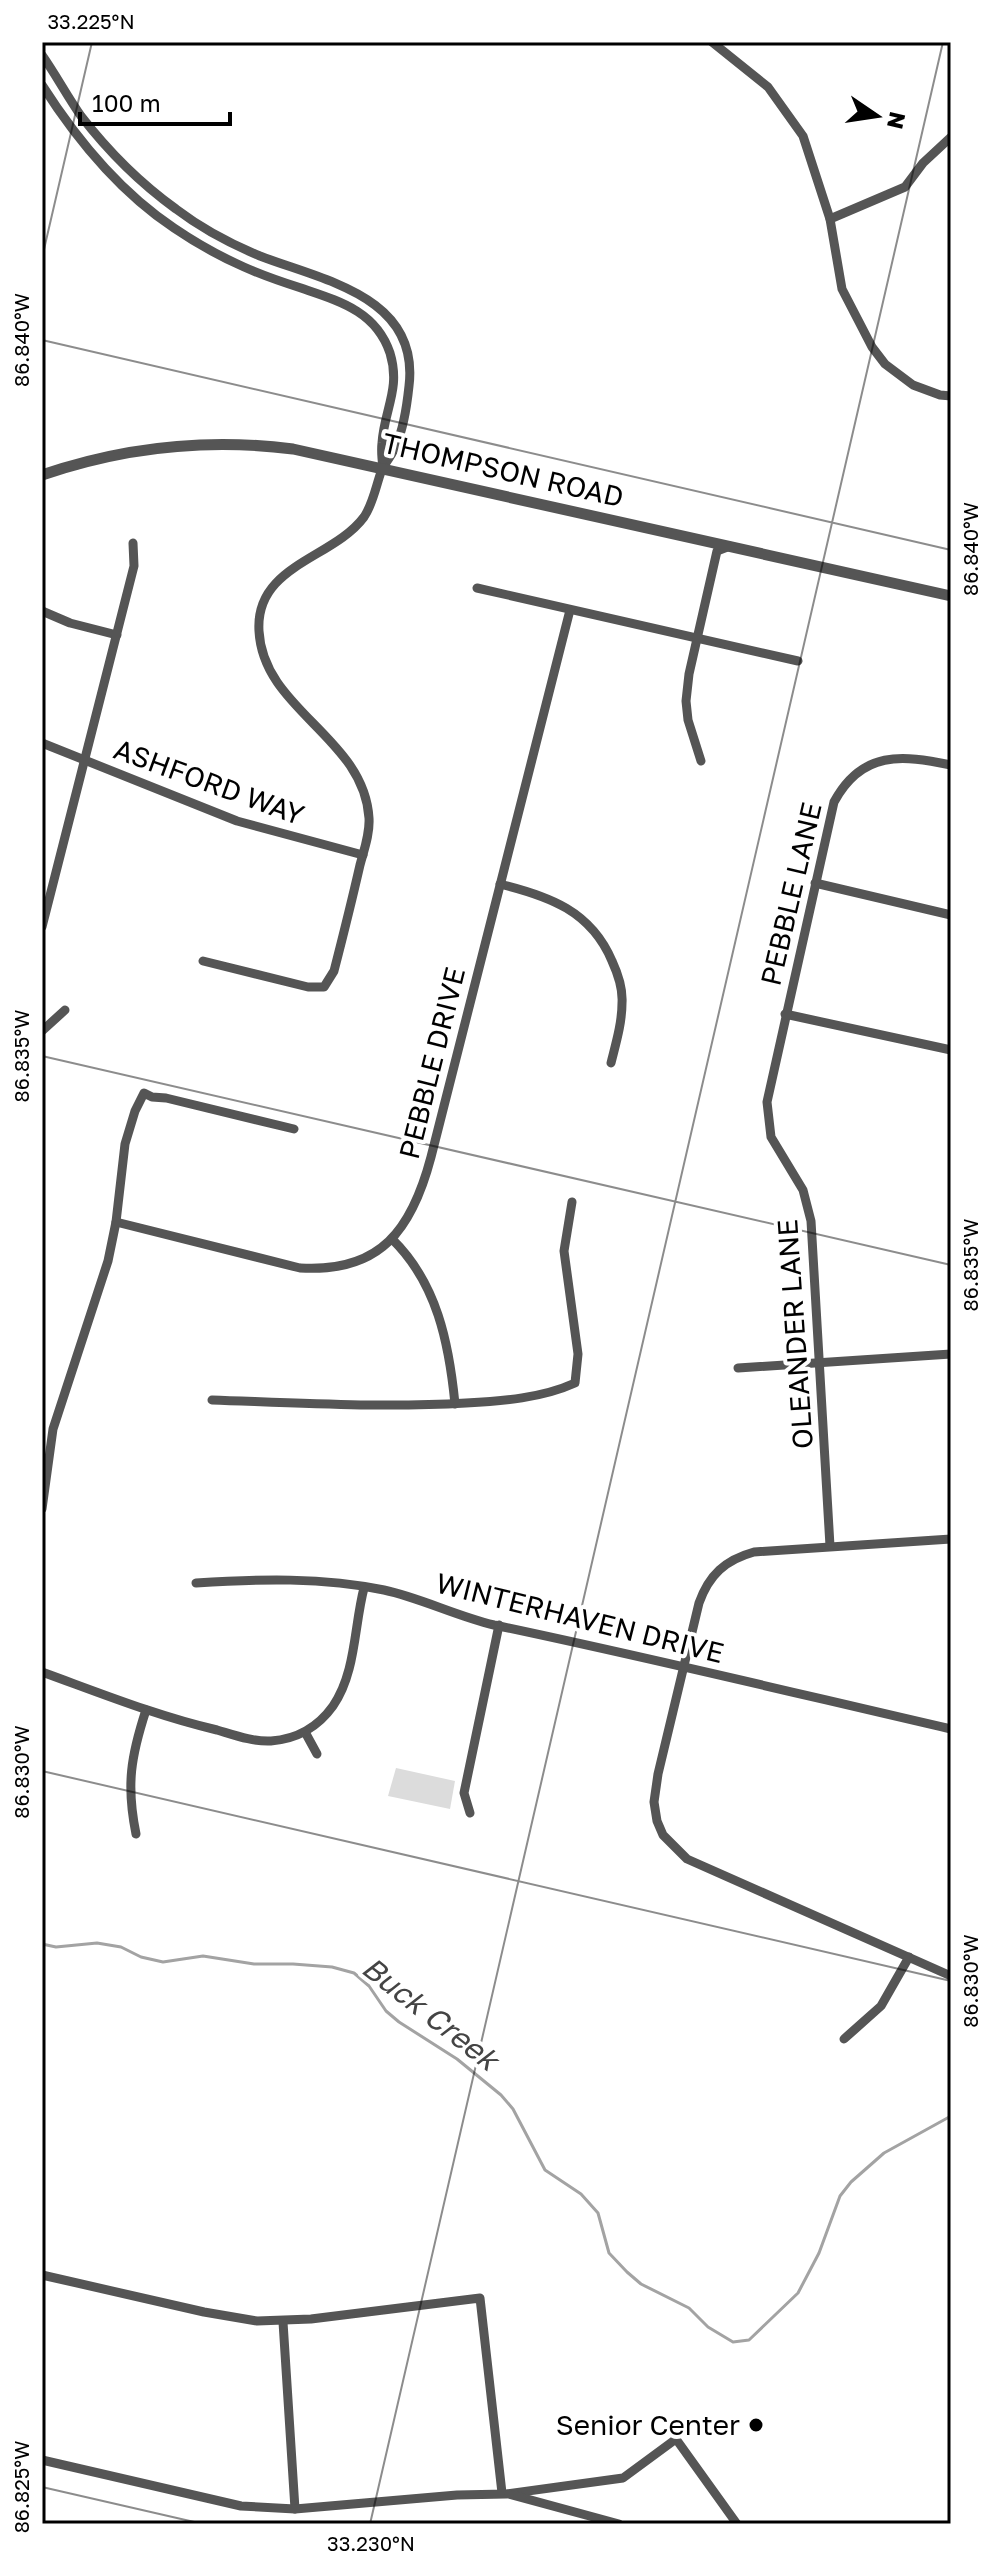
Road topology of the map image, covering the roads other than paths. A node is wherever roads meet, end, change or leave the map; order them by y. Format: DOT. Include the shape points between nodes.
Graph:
graph roads {
  1 [pos="712,42"];
  2 [pos="42,55"];
  3 [pos="42,85"];
  4 [pos="951,137"];
  5 [pos="830,219"];
  6 [pos="951,396"];
  7 [pos="383,468"];
  8 [pos="42,475"];
  9 [pos="133,543"];
  10 [pos="730,546"];
  11 [pos="477,588"];
  12 [pos="951,596"];
  13 [pos="570,610"];
  14 [pos="42,611"];
  15 [pos="117,635"];
  16 [pos="697,640"];
  17 [pos="798,661"];
  18 [pos="42,743"];
  19 [pos="85,761"];
  20 [pos="701,761"];
  21 [pos="951,765"];
  22 [pos="363,855"];
  23 [pos="815,883"];
  24 [pos="500,884"];
  25 [pos="951,915"];
  26 [pos="42,927"];
  27 [pos="203,961"];
  28 [pos="65,1010"];
  29 [pos="785,1014"];
  30 [pos="42,1031"];
  31 [pos="951,1050"];
  32 [pos="611,1063"];
  33 [pos="771,1081"];
  34 [pos="294,1129"];
  35 [pos="572,1202"];
  36 [pos="116,1222"];
  37 [pos="392,1239"];
  38 [pos="951,1354"];
  39 [pos="820,1361"];
  40 [pos="738,1368"];
  41 [pos="212,1400"];
  42 [pos="455,1404"];
  43 [pos="42,1427"];
  44 [pos="53,1429"];
  45 [pos="42,1509"];
  46 [pos="951,1539"];
  47 [pos="830,1546"];
  48 [pos="196,1583"];
  49 [pos="364,1588"];
  50 [pos="499,1625"];
  51 [pos="684,1667"];
  52 [pos="42,1672"];
  53 [pos="146,1710"];
  54 [pos="951,1729"];
  55 [pos="305,1732"];
  56 [pos="317,1754"];
  57 [pos="470,1813"];
  58 [pos="136,1834"];
  59 [pos="909,1957"];
  60 [pos="951,1976"];
  61 [pos="844,2039"];
  62 [pos="42,2275"];
  63 [pos="283,2322"];
  64 [pos="42,2460"];
  65 [pos="504,2493"];
  66 [pos="295,2509"];
  67 [pos="619,2524"];
  68 [pos="737,2524"];
  1 -- 5 [label="street" via="768,87 803,136"];
  2 -- 7 [label="street" via="98,137 177,210 257,254 350,288 386,314 402,340 410,370 397,445"];
  3 -- 7 [label="street" via="109,172 170,226 241,266 341,301 368,318 385,341 394,377 382,441"];
  4 -- 5 [label="street" via="905,187"];
  5 -- 6 [label="street" via="842,289 872,347 913,385"];
  7 -- 8 [label="street, THOMPSON ROAD" via="293,449 215,444 131,451"];
  7 -- 10 [label="street, THOMPSON ROAD"];
  7 -- 22 [label="street" via="364,517 274,585 264,600 258,628 272,677 346,756 361,780 369,815"];
  9 -- 15 [label="street" via="134,566"];
  10 -- 12 [label="street, THOMPSON ROAD"];
  10 -- 16 [label="street" via="717,551"];
  11 -- 13 [label="street"];
  13 -- 16 [label="street"];
  13 -- 24 [label="street, PEBBLE DRIVE"];
  14 -- 15 [label="street"];
  15 -- 19 [label="street"];
  16 -- 17 [label="street"];
  16 -- 20 [label="street" via="686,709"];
  18 -- 19 [label="street, ASHFORD WAY"];
  19 -- 22 [label="street, ASHFORD WAY" via="237,821"];
  19 -- 26 [label="street"];
  21 -- 23 [label="street, PEBBLE LANE" via="894,758 854,776 834,802"];
  22 -- 27 [label="street" via="334,971 324,987"];
  23 -- 25 [label="street"];
  23 -- 29 [label="street, PEBBLE LANE"];
  24 -- 32 [label="street" via="560,903 602,940 622,991"];
  24 -- 37 [label="street, PEBBLE DRIVE" via="423,1185 406,1223"];
  28 -- 30 [label="street"];
  29 -- 31 [label="street"];
  29 -- 33 [label="street, PEBBLE LANE"];
  33 -- 39 [label="street, OLEANDER LANE" via="771,1137 803,1190 809,1211"];
  34 -- 36 [label="street" via="144,1093 125,1144"];
  35 -- 42 [label="street" via="564,1272 575,1320 575,1383 515,1398"];
  36 -- 37 [label="street, PEBBLE DRIVE" via="300,1268 353,1262"];
  36 -- 44 [label="street" via="104,1277"];
  37 -- 42 [label="street" via="418,1270 436,1305"];
  38 -- 39 [label="street"];
  39 -- 40 [label="street"];
  39 -- 47 [label="street, OLEANDER LANE"];
  41 -- 42 [label="street"];
  43 -- 44 [label="street"];
  44 -- 45 [label="street"];
  46 -- 47 [label="street"];
  47 -- 51 [label="street" via="754,1552 719,1568 703,1591"];
  48 -- 49 [label="street, WINTERHAVEN DRIVE" via="326,1581"];
  49 -- 50 [label="street, WINTERHAVEN DRIVE"];
  49 -- 55 [label="street" via="342,1690 321,1721"];
  50 -- 51 [label="street, WINTERHAVEN DRIVE"];
  50 -- 57 [label="street" via="464,1793"];
  51 -- 54 [label="street, WINTERHAVEN DRIVE"];
  51 -- 59 [label="street" via="654,1810 672,1847"];
  52 -- 53 [label="street"];
  53 -- 55 [label="street" via="270,1741"];
  53 -- 58 [label="street" via="129,1778"];
  55 -- 56 [label="street"];
  59 -- 60 [label="street"];
  59 -- 61 [label="street" via="881,2006"];
  62 -- 63 [label="street" via="240,2319"];
  63 -- 65 [label="street" via="480,2298"];
  63 -- 66 [label="street"];
  64 -- 66 [label="street" via="241,2506"];
  65 -- 66 [label="street"];
  65 -- 67 [label="street"];
  65 -- 68 [label="street" via="623,2478 676,2439"];
}
